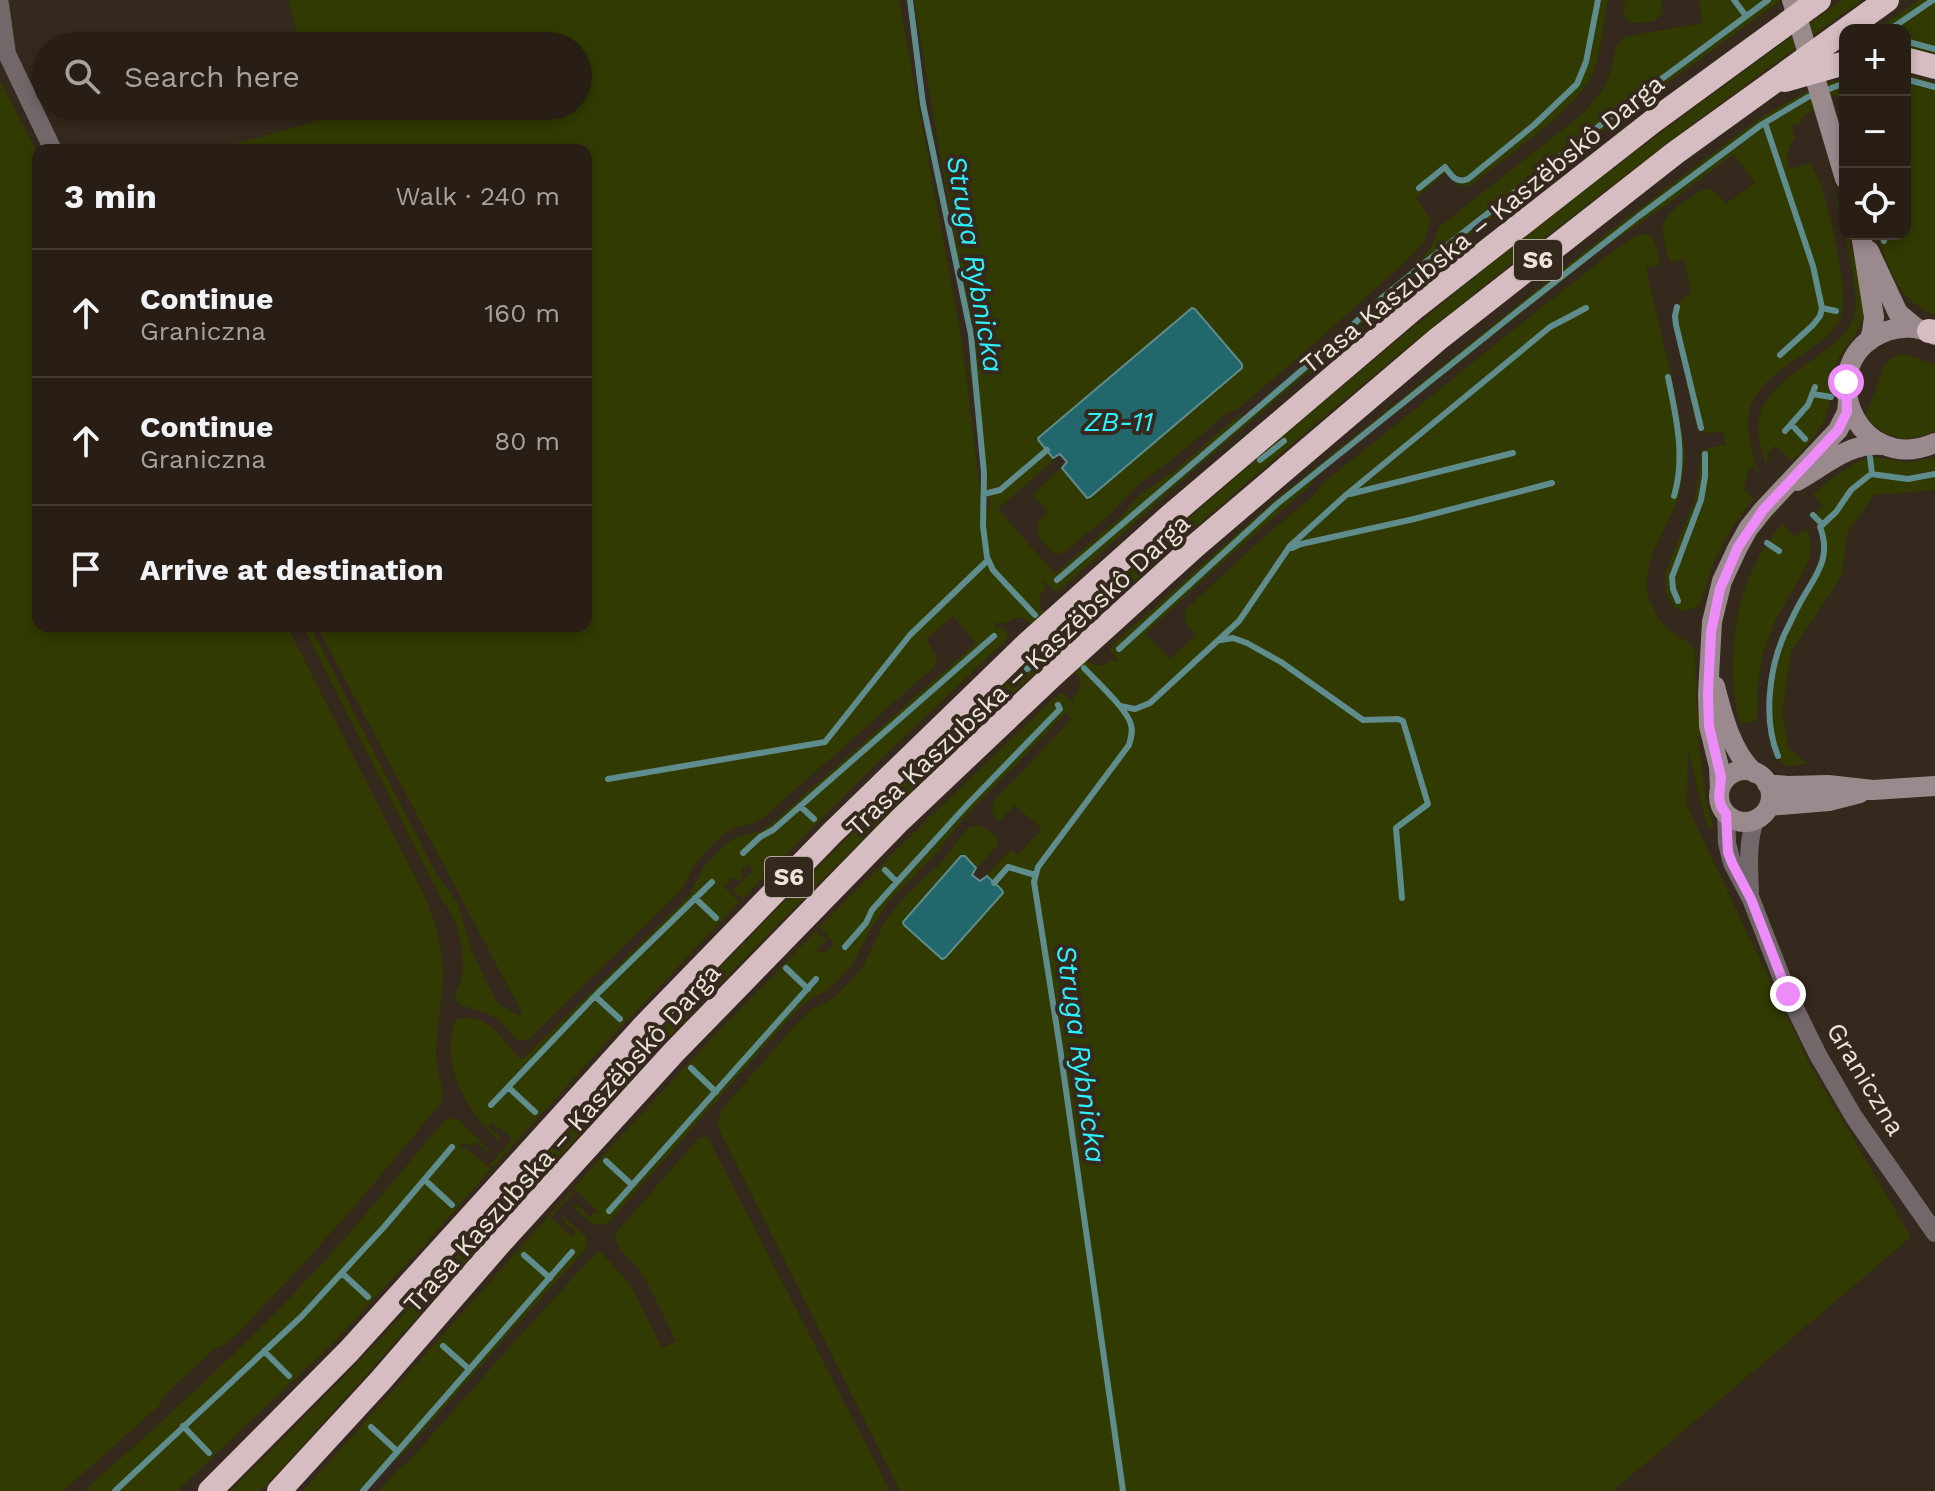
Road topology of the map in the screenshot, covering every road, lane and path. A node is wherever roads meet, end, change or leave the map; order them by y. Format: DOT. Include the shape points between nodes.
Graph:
graph roads {
  1 [pos="1792,0"];
  2 [pos="1819,0"];
  3 [pos="1887,0"];
  4 [pos="0,4"];
  5 [pos="1911,61"];
  6 [pos="1839,65"];
  7 [pos="1935,67"];
  8 [pos="1767,86"];
  9 [pos="32,106"];
  10 [pos="39,120"];
  11 [pos="50,144"];
  12 [pos="1842,168"];
  13 [pos="1863,240"];
  14 [pos="1864,240"];
  15 [pos="1929,332"];
  16 [pos="1869,341"];
  17 [pos="1848,402"];
  18 [pos="1935,443"];
  19 [pos="1883,445"];
  20 [pos="1786,486"];
  21 [pos="1710,662"];
  22 [pos="1761,778"];
  23 [pos="1935,786"];
  24 [pos="1720,789"];
  25 [pos="1873,790"];
  26 [pos="1762,813"];
  27 [pos="1726,814"];
  28 [pos="1751,899"];
  29 [pos="1935,1233"];
  30 [pos="210,1491"];
  31 [pos="279,1491"];
  1 -- 12 [label="main road"];
  2 -- 30 [label="highway, Trasa Kaszubska – Kaszëbskô Darga / S6" via="1652,122 1413,309 1027,644 645,1025 349,1351"];
  3 -- 8 [label="highway, Trasa Kaszubska – Kaszëbskô Darga / S6"];
  4 -- 9 [label="street" via="7,54"];
  5 -- 7 [label="highway"];
  6 -- 8 [label="highway"];
  8 -- 31 [label="highway, Trasa Kaszubska – Kaszëbskô Darga / S6" via="1438,339 1054,674 880,840 674,1052"];
  10 -- 11 [label="street"];
  13 -- 16 [label="main road" via="1874,317"];
  14 -- 15 [label="main road" via="1898,313"];
  15 -- 16 [label="main road" via="1890,330"];
  16 -- 17 [label="main road" via="1853,359 1846,382"];
  17 -- 19 [label="main road" via="1862,430"];
  17 -- 20 [label="main road" via="1838,430"];
  18 -- 19 [label="main road" via="1908,450"];
  19 -- 20 [label="main road" via="1853,447"];
  20 -- 21 [label="main road" via="1748,529 1727,570 1712,622"];
  21 -- 22 [label="main road" via="1732,740"];
  21 -- 24 [label="main road" via="1709,726"];
  22 -- 24 [label="main road" via="1746,771 1730,775"];
  22 -- 25 [label="main road" via="1788,786"];
  22 -- 26 [label="main road" via="1770,791"];
  23 -- 25 [label="main road"];
  24 -- 27 [label="main road"];
  25 -- 26 [label="main road"];
  26 -- 27 [label="main road" via="1739,822"];
  26 -- 28 [label="street, Graniczna" via="1750,836"];
  27 -- 28 [label="street, Graniczna" via="1728,852"];
  28 -- 29 [label="street, Graniczna" via="1818,1055"];
}
